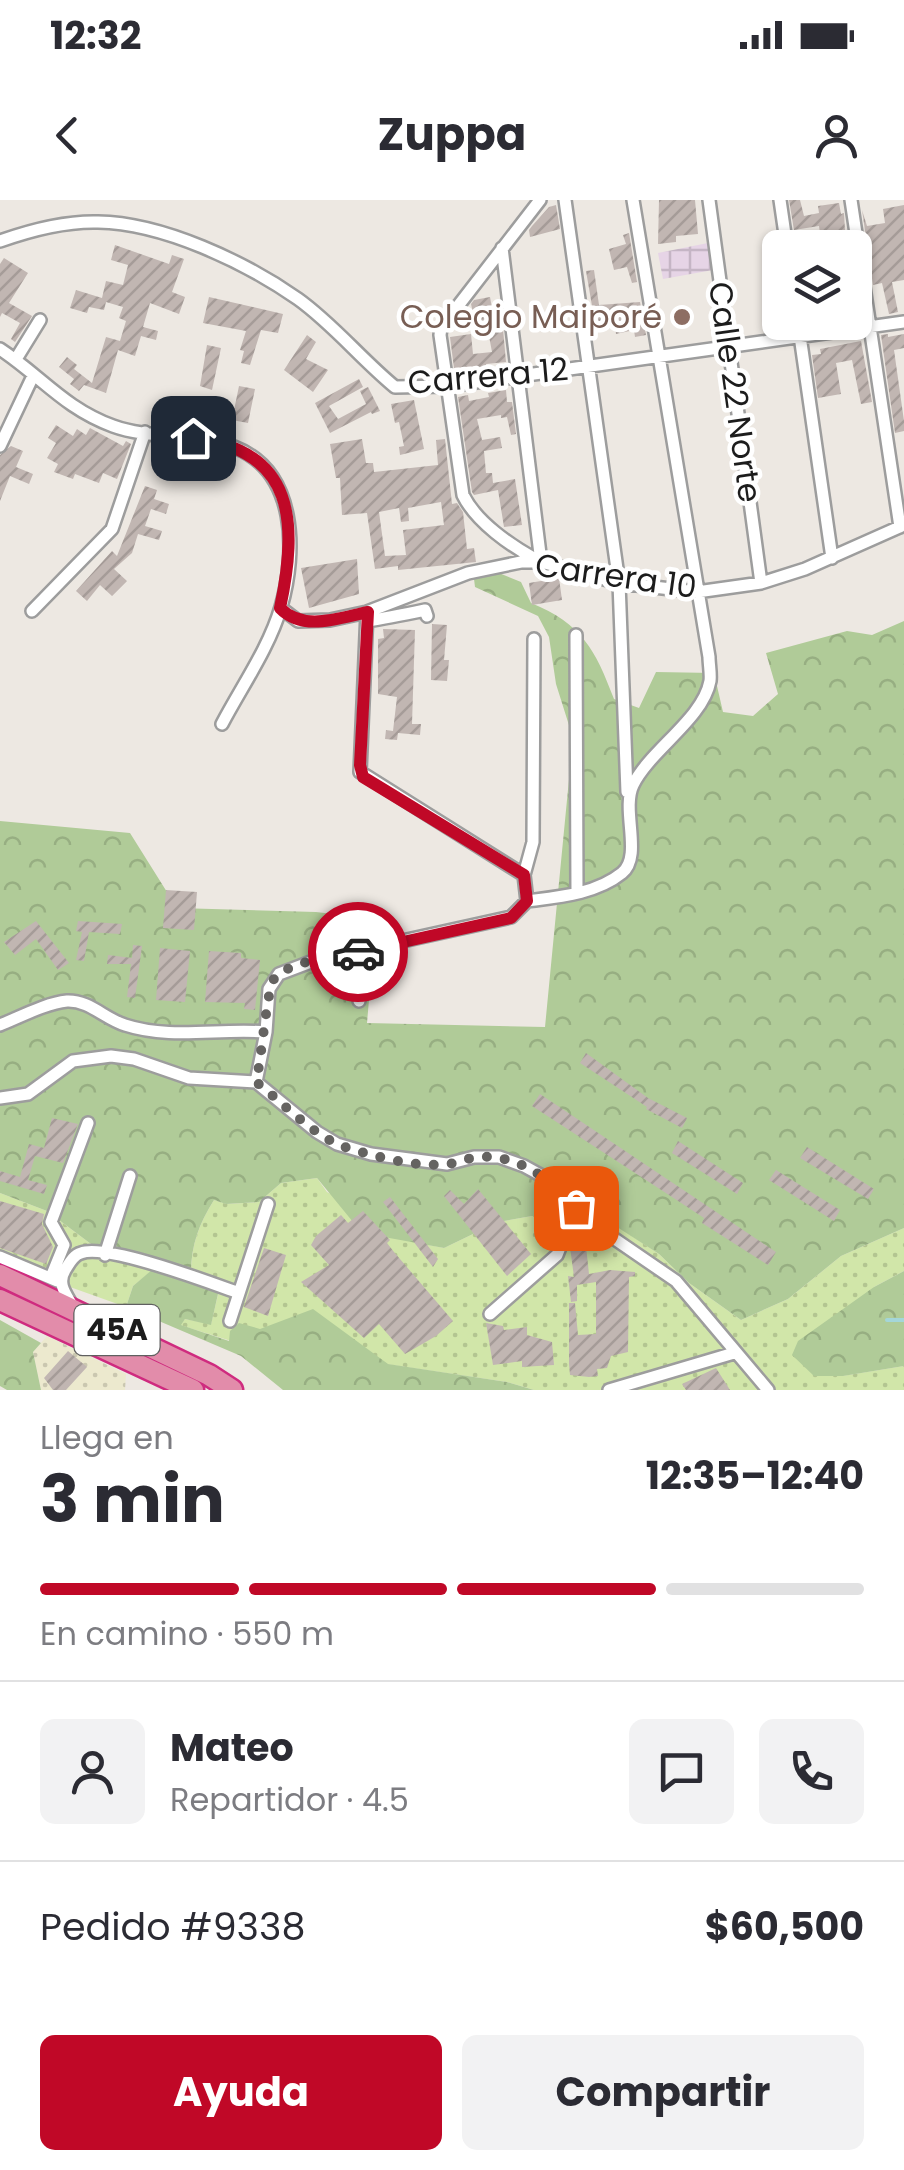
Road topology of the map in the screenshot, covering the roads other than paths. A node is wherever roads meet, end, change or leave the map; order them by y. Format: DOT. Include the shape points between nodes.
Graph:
graph roads {
  1 [pos="540,200"];
  2 [pos="565,200"];
  3 [pos="634,200"];
  4 [pos="710,200"];
  5 [pos="780,200"];
  6 [pos="851,200"];
  7 [pos="784,230"];
  8 [pos="855,230"];
  9 [pos="0,240"];
  10 [pos="502,248"];
  11 [pos="40,320"];
  12 [pos="904,322"];
  13 [pos="872,326"];
  14 [pos="776,340"];
  15 [pos="800,340"];
  16 [pos="870,340"];
  17 [pos="729,346"];
  18 [pos="0,349"];
  19 [pos="661,356"];
  20 [pos="16,360"];
  21 [pos="588,366"];
  22 [pos="34,376"];
  23 [pos="518,376"];
  24 [pos="448,386"];
  25 [pos="145,432"];
  26 [pos="0,446"];
  27 [pos="902,526"];
  28 [pos="832,558"];
  29 [pos="541,562"];
  30 [pos="619,582"];
  31 [pos="761,583"];
  32 [pos="697,592"];
  33 [pos="280,608"];
  34 [pos="32,611"];
  35 [pos="427,616"];
  36 [pos="367,617"];
  37 [pos="576,635"];
  38 [pos="534,638"];
  39 [pos="222,724"];
  40 [pos="628,800"];
  41 [pos="524,875"];
  42 [pos="577,892"];
  43 [pos="527,901"];
  44 [pos="366,950"];
  45 [pos="359,1001"];
  46 [pos="0,1025"];
  47 [pos="266,1032"];
  48 [pos="256,1082"];
  49 [pos="0,1098"];
  50 [pos="88,1123"];
  51 [pos="130,1176"];
  52 [pos="268,1204"];
  53 [pos="576,1208"];
  54 [pos="105,1254"];
  55 [pos="0,1258"];
  56 [pos="0,1275"];
  57 [pos="56,1280"];
  58 [pos="239,1293"];
  59 [pos="0,1300"];
  60 [pos="74,1309"];
  61 [pos="490,1314"];
  62 [pos="230,1321"];
  63 [pos="734,1353"];
  64 [pos="639,1384"];
  65 [pos="193,1390"];
  66 [pos="232,1390"];
  67 [pos="608,1390"];
  68 [pos="768,1390"];
  1 -- 10 [label="street"];
  2 -- 21 [label="street"];
  3 -- 19 [label="street"];
  4 -- 17 [label="street, Calle 22 Norte"];
  5 -- 7 [label="street"];
  6 -- 8 [label="street"];
  9 -- 24 [label="street, Carrera 12" via="96,222 174,236 300,300 395,386"];
  10 -- 23 [label="street"];
  10 -- 24 [label="street" via="441,328"];
  11 -- 20 [label="street"];
  12 -- 13 [label="street, Carrera 12"];
  14 -- 17 [label="street, Carrera 12"];
  15 -- 28 [label="street"];
  16 -- 27 [label="street"];
  17 -- 19 [label="street, Carrera 12"];
  17 -- 31 [label="street, Calle 22 Norte"];
  18 -- 20 [label="street"];
  19 -- 21 [label="street, Carrera 12"];
  19 -- 32 [label="street"];
  20 -- 22 [label="street"];
  21 -- 23 [label="street, Carrera 12"];
  21 -- 30 [label="street"];
  22 -- 25 [label="street" via="77,410 116,428"];
  22 -- 26 [label="street"];
  23 -- 24 [label="street, Carrera 12"];
  23 -- 29 [label="street"];
  24 -- 29 [label="street" via="469,507"];
  25 -- 33 [label="street" via="230,446 270,474 290,535"];
  25 -- 34 [label="street" via="112,529"];
  27 -- 28 [label="street, Carrera 10"];
  28 -- 31 [label="street, Carrera 10"];
  29 -- 30 [label="street, Carrera 10"];
  29 -- 36 [label="street, Carrera 10" via="468,572"];
  30 -- 32 [label="street, Carrera 10"];
  30 -- 40 [label="street"];
  31 -- 32 [label="street, Carrera 10"];
  32 -- 40 [label="street" via="710,681 698,706 634,782"];
  33 -- 36 [label="street, Carrera 10" via="298,621"];
  33 -- 39 [label="street"];
  35 -- 36 [label="street" via="420,610"];
  36 -- 41 [label="street" via="360,772"];
  37 -- 42 [label="street"];
  38 -- 41 [label="street" via="532,842"];
  40 -- 42 [label="street" via="628,866"];
  41 -- 43 [label="street"];
  42 -- 43 [label="street"];
  43 -- 44 [label="street" via="511,918"];
  44 -- 45 [label="street"];
  44 -- 47 [label="street" via="280,974 270,989"];
  46 -- 47 [label="street" via="71,1001 128,1026"];
  47 -- 48 [label="street"];
  48 -- 49 [label="street" via="189,1078 96,1056 73,1061 28,1094"];
  48 -- 53 [label="street" via="337,1144 418,1162 498,1157 544,1178"];
  50 -- 57 [label="street" via="51,1222 64,1246"];
  51 -- 54 [label="street"];
  52 -- 58 [label="street"];
  53 -- 61 [label="street" via="557,1255"];
  53 -- 63 [label="street" via="676,1282"];
  54 -- 57 [label="street" via="76,1254"];
  54 -- 58 [label="street" via="153,1262"];
  55 -- 57 [label="street"];
  56 -- 60 [label="highway, 45A"];
  57 -- 60 [label="street"];
  58 -- 62 [label="street"];
  59 -- 65 [label="highway, 45A"];
  60 -- 66 [label="highway, 45A"];
  63 -- 64 [label="street"];
  63 -- 68 [label="street"];
  64 -- 67 [label="street"];
}
